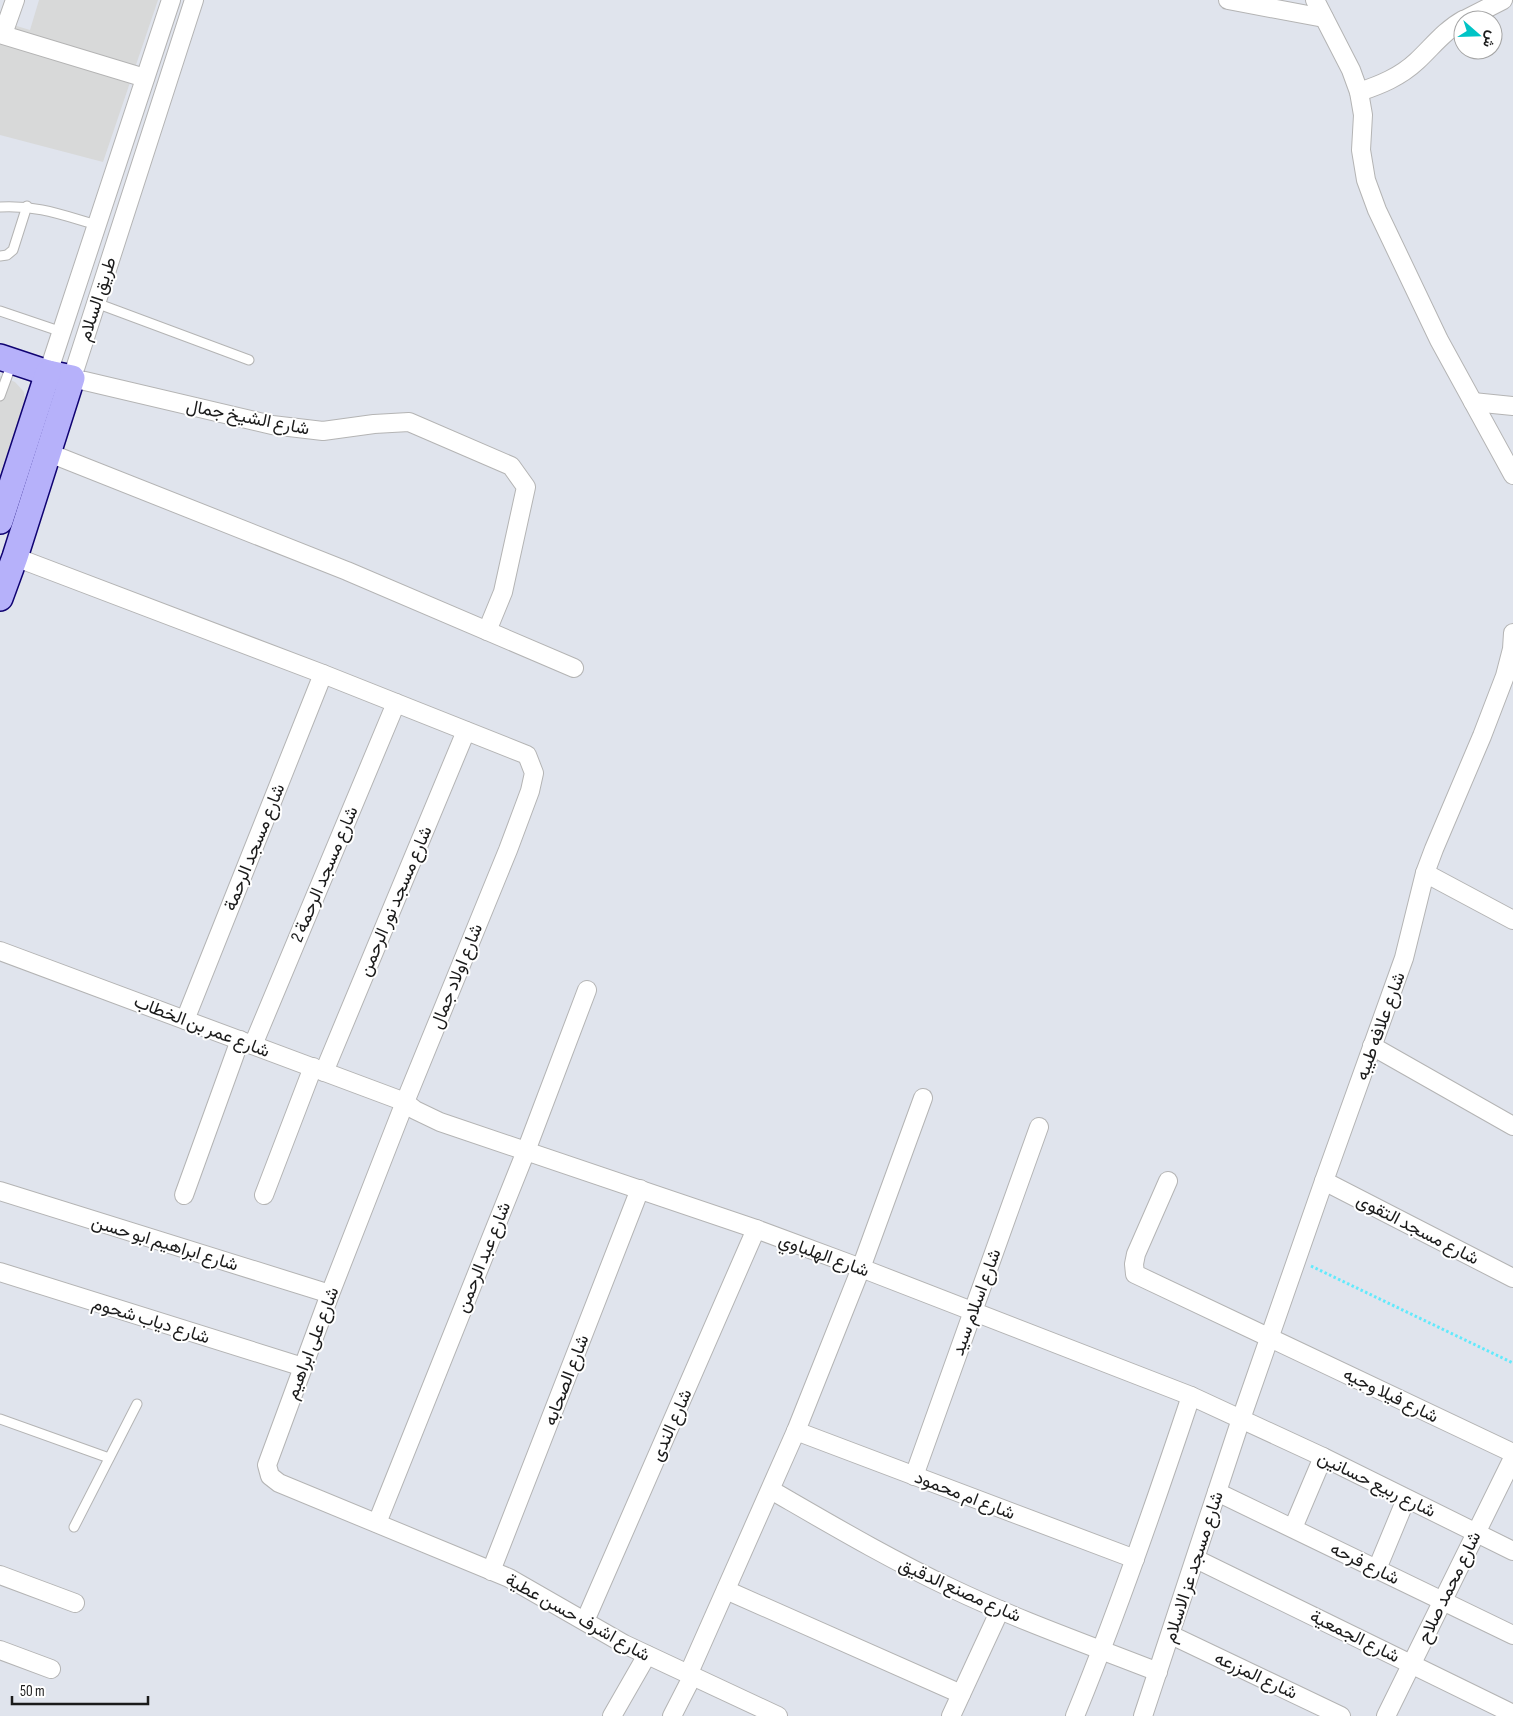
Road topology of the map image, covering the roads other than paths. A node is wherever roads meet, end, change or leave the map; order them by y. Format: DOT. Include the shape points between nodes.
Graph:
graph roads {
  1 [pos="15,0"];
  2 [pos="171,0"];
  3 [pos="194,0"];
  4 [pos="1228,0"];
  5 [pos="1315,0"];
  6 [pos="1503,0"];
  7 [pos="1483,10"];
  8 [pos="1324,18"];
  9 [pos="1453,27"];
  10 [pos="1,34"];
  11 [pos="144,78"];
  12 [pos="1359,92"];
  13 [pos="0,206"];
  14 [pos="27,206"];
  15 [pos="97,225"];
  16 [pos="0,256"];
  17 [pos="96,303"];
  18 [pos="0,311"];
  19 [pos="62,332"];
  20 [pos="6,359"];
  21 [pos="249,360"];
  22 [pos="60,375"];
  23 [pos="0,396"];
  24 [pos="1473,402"];
  25 [pos="1513,406"];
  26 [pos="49,453"];
  27 [pos="1513,475"];
  28 [pos="0,521"];
  29 [pos="15,556"];
  30 [pos="0,598"];
  31 [pos="487,632"];
  32 [pos="1513,633"];
  33 [pos="574,668"];
  34 [pos="324,674"];
  35 [pos="396,702"];
  36 [pos="466,731"];
  37 [pos="1425,873"];
  38 [pos="1513,920"];
  39 [pos="0,950"];
  40 [pos="587,990"];
  41 [pos="185,1020"];
  42 [pos="246,1043"];
  43 [pos="1372,1046"];
  44 [pos="318,1070"];
  45 [pos="923,1098"];
  46 [pos="404,1102"];
  47 [pos="1513,1126"];
  48 [pos="1038,1127"];
  49 [pos="526,1151"];
  50 [pos="1168,1181"];
  51 [pos="1324,1181"];
  52 [pos="640,1189"];
  53 [pos="0,1191"];
  54 [pos="264,1194"];
  55 [pos="184,1195"];
  56 [pos="756,1229"];
  57 [pos="861,1268"];
  58 [pos="0,1272"];
  59 [pos="1513,1278"];
  60 [pos="330,1294"];
  61 [pos="973,1311"];
  62 [pos="1270,1336"];
  63 [pos="303,1367"];
  64 [pos="1191,1396"];
  65 [pos="137,1404"];
  66 [pos="0,1419"];
  67 [pos="1241,1419"];
  68 [pos="796,1431"];
  69 [pos="1513,1453"];
  70 [pos="1323,1457"];
  71 [pos="109,1458"];
  72 [pos="1513,1458"];
  73 [pos="914,1476"];
  74 [pos="771,1490"];
  75 [pos="1217,1492"];
  76 [pos="1406,1499"];
  77 [pos="377,1524"];
  78 [pos="74,1527"];
  79 [pos="1293,1528"];
  80 [pos="1475,1533"];
  81 [pos="1513,1552"];
  82 [pos="1134,1559"];
  83 [pos="1196,1559"];
  84 [pos="1377,1569"];
  85 [pos="491,1570"];
  86 [pos="0,1575"];
  87 [pos="726,1590"];
  88 [pos="1442,1601"];
  89 [pos="75,1603"];
  90 [pos="1000,1610"];
  91 [pos="585,1621"];
  92 [pos="1170,1635"];
  93 [pos="1513,1635"];
  94 [pos="0,1650"];
  95 [pos="1102,1650"];
  96 [pos="647,1655"];
  97 [pos="1411,1664"];
  98 [pos="52,1669"];
  99 [pos="1158,1672"];
  100 [pos="690,1676"];
  101 [pos="961,1694"];
  102 [pos="1513,1714"];
  103 [pos="770,1715"];
  104 [pos="1146,1715"];
  105 [pos="612,1716"];
  106 [pos="672,1716"];
  107 [pos="951,1716"];
  108 [pos="1075,1716"];
  109 [pos="1341,1716"];
  110 [pos="1386,1716"];
  1 -- 10 [label="street"];
  2 -- 11 [label="street, طريق السلام"];
  3 -- 17 [label="street, طريق السلام"];
  4 -- 8 [label="street"];
  5 -- 8 [label="street"];
  6 -- 7 [label="street"];
  8 -- 12 [label="street"];
  9 -- 12 [label="street" via="1396,77"];
  10 -- 11 [label="street"];
  11 -- 15 [label="street, طريق السلام"];
  12 -- 24 [label="street" via="1361,150 1377,210 1435,332"];
  13 -- 14 [label="lane"];
  14 -- 15 [label="lane"];
  14 -- 16 [label="lane" via="13,250"];
  15 -- 19 [label="street, طريق السلام"];
  17 -- 21 [label="lane"];
  17 -- 22 [label="street, طريق السلام"];
  18 -- 19 [label="lane"];
  19 -- 22 [label="street, طريق السلام"];
  20 -- 22 [label="main road"];
  20 -- 23 [label="lane"];
  22 -- 26 [label="main road, طريق السلام"];
  22 -- 28 [label="main road, طريق السلام" via="9,483"];
  22 -- 31 [label="street, شارع الشيخ جمال" via="272,425 323,431 409,422 511,466 526,488 503,592"];
  24 -- 25 [label="street"];
  24 -- 27 [label="street"];
  26 -- 29 [label="main road, طريق السلام"];
  26 -- 31 [label="street" via="347,571"];
  29 -- 30 [label="main road, طريق السلام"];
  29 -- 34 [label="street, شارع اولاد جمال"];
  31 -- 33 [label="street"];
  32 -- 37 [label="street, شارع علافه طيبه" via="1505,676"];
  34 -- 35 [label="street, شارع اولاد جمال"];
  34 -- 41 [label="street, شارع مسجد الرحمة"];
  35 -- 36 [label="street, شارع اولاد جمال"];
  35 -- 42 [label="street, شارع مسجد الرحمة 2"];
  36 -- 44 [label="street, شارع مسجد نور الرحمن"];
  36 -- 46 [label="street, شارع اولاد جمال" via="527,755 534,773 508,850"];
  37 -- 38 [label="street"];
  37 -- 43 [label="street, شارع علافه طيبه" via="1404,958"];
  39 -- 41 [label="street, شارع عمر بن الخطاب"];
  40 -- 49 [label="street, شارع عبد الرحمن"];
  41 -- 42 [label="street, شارع عمر بن الخطاب"];
  42 -- 44 [label="street, شارع عمر بن الخطاب"];
  42 -- 55 [label="street, شارع مسجد الرحمة 2"];
  43 -- 47 [label="street"];
  43 -- 51 [label="street, شارع علافه طيبه"];
  44 -- 46 [label="street, شارع عمر بن الخطاب"];
  44 -- 54 [label="street, شارع مسجد نور الرحمن"];
  45 -- 57 [label="street"];
  46 -- 49 [label="street, شارع الهلباوي" via="433,1119"];
  46 -- 60 [label="street, شارع على ابراهيم"];
  48 -- 61 [label="street, شارع اسلام سيد"];
  49 -- 52 [label="street, شارع الهلباوي"];
  49 -- 77 [label="street, شارع عبد الرحمن"];
  50 -- 62 [label="street, شارع فيلا وجيه" via="1136,1254 1135,1274"];
  51 -- 59 [label="street, شارع مسجد التقوى"];
  51 -- 62 [label="street, شارع علافه طيبه"];
  52 -- 56 [label="street, شارع الهلباوي"];
  52 -- 85 [label="street, شارع الصحابه"];
  53 -- 60 [label="street, شارع ابراهيم ابو حسن"];
  56 -- 57 [label="street, شارع الهلباوي"];
  56 -- 91 [label="street, شارع الندى"];
  57 -- 61 [label="street, شارع الهلباوي"];
  57 -- 68 [label="street"];
  58 -- 63 [label="street, شارع دياب شحوم"];
  60 -- 63 [label="street, شارع على ابراهيم"];
  61 -- 64 [label="street, شارع الهلباوي"];
  61 -- 73 [label="street, شارع اسلام سيد"];
  62 -- 67 [label="street, شارع علافه طيبه"];
  62 -- 69 [label="street, شارع فيلا وجيه"];
  63 -- 77 [label="street, شارع على ابراهيم" via="267,1465 270,1476 279,1483"];
  64 -- 67 [label="street, شارع الهلباوي"];
  64 -- 82 [label="street"];
  65 -- 71 [label="lane"];
  66 -- 71 [label="lane"];
  67 -- 70 [label="street, شارع ربيع حسانين"];
  67 -- 75 [label="street, شارع مسجد عز الاسلام"];
  68 -- 73 [label="street, شارع ام محمود"];
  68 -- 74 [label="street"];
  70 -- 76 [label="street, شارع ربيع حسانين"];
  70 -- 79 [label="street"];
  71 -- 78 [label="lane"];
  72 -- 80 [label="street, شارع محمد صلاح"];
  73 -- 82 [label="street, شارع ام محمود"];
  74 -- 87 [label="street"];
  74 -- 90 [label="street, شارع مصنع الدقيق" via="904,1566"];
  75 -- 79 [label="street, شارع فرحه"];
  75 -- 83 [label="street, شارع مسجد عز الاسلام"];
  76 -- 80 [label="street, شارع ربيع حسانين"];
  76 -- 84 [label="street"];
  77 -- 85 [label="street, شارع اشرف حسن عطية"];
  79 -- 84 [label="street, شارع فرحه"];
  80 -- 81 [label="street, شارع ربيع حسانين"];
  80 -- 88 [label="street, شارع محمد صلاح"];
  82 -- 95 [label="street"];
  83 -- 92 [label="street, شارع مسجد عز الاسلام"];
  83 -- 97 [label="street, شارع الجمعية"];
  84 -- 88 [label="street, شارع فرحه"];
  85 -- 91 [label="street, شارع اشرف حسن عطية"];
  86 -- 89 [label="street"];
  87 -- 100 [label="street"];
  87 -- 101 [label="street"];
  88 -- 93 [label="street, شارع فرحه"];
  88 -- 97 [label="street, شارع محمد صلاح"];
  90 -- 95 [label="street, شارع مصنع الدقيق"];
  90 -- 101 [label="street"];
  91 -- 96 [label="street, شارع اشرف حسن عطية"];
  92 -- 99 [label="street, شارع مسجد عز الاسلام"];
  92 -- 109 [label="street, شارع المزرعه"];
  94 -- 98 [label="street"];
  95 -- 99 [label="street, شارع مصنع الدقيق"];
  95 -- 108 [label="street"];
  96 -- 100 [label="street, شارع اشرف حسن عطية"];
  96 -- 105 [label="street"];
  97 -- 102 [label="street, شارع الجمعية"];
  97 -- 110 [label="street, شارع محمد صلاح"];
  99 -- 104 [label="street, شارع مسجد عز الاسلام"];
  100 -- 103 [label="street, شارع اشرف حسن عطية"];
  100 -- 106 [label="street"];
  101 -- 107 [label="street"];
}
